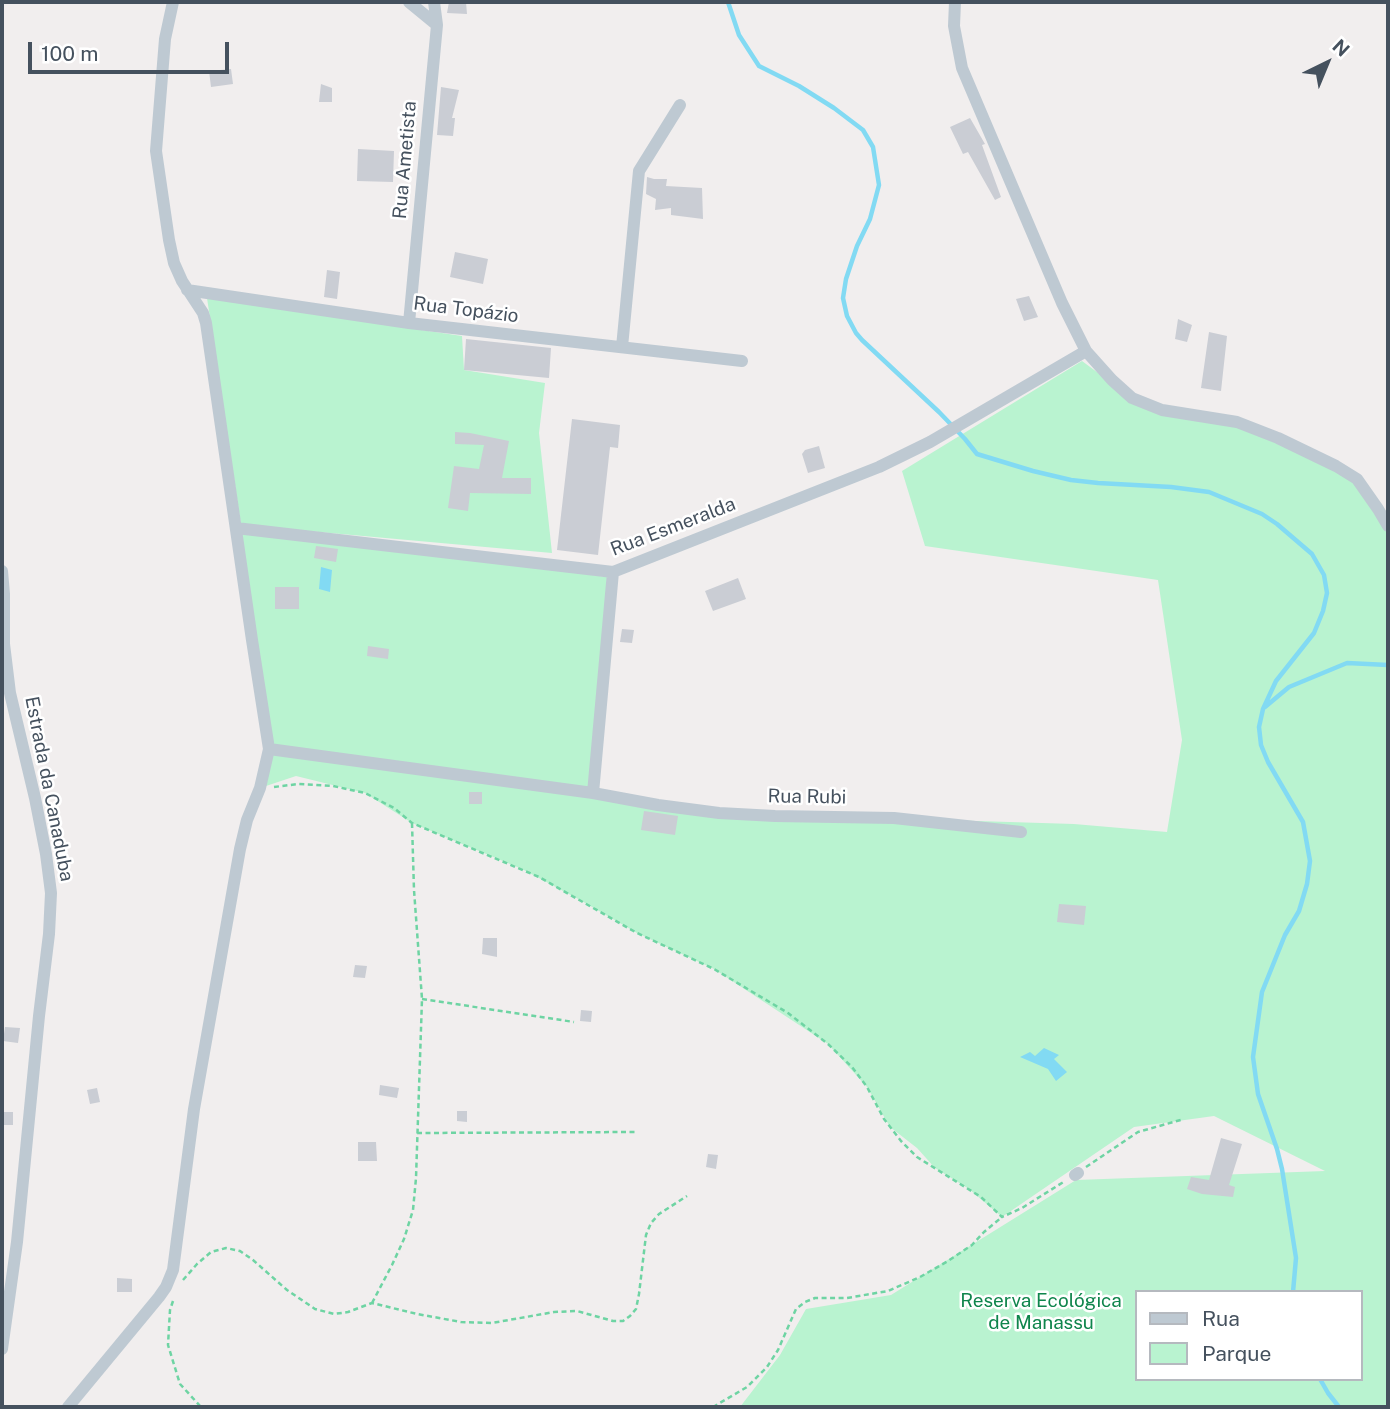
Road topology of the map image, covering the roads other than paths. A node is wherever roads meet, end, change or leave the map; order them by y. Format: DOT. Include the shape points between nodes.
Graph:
graph roads {
  1 [pos="173,2"];
  2 [pos="409,2"];
  3 [pos="434,2"];
  4 [pos="955,2"];
  5 [pos="437,25"];
  6 [pos="680,105"];
  7 [pos="187,290"];
  8 [pos="409,323"];
  9 [pos="622,347"];
  10 [pos="1086,351"];
  11 [pos="742,361"];
  12 [pos="1388,526"];
  13 [pos="236,528"];
  14 [pos="2,570"];
  15 [pos="613,572"];
  16 [pos="269,749"];
  17 [pos="593,793"];
  18 [pos="1021,832"];
  19 [pos="2,1349"];
  20 [pos="68,1407"];
  1 -- 7 [label="street" via="165,39 156,152 174,263"];
  2 -- 5 [label="street"];
  3 -- 5 [label="street, Rua Ametista"];
  4 -- 10 [label="street" via="954,26 962,68"];
  5 -- 8 [label="street, Rua Ametista"];
  6 -- 9 [label="street" via="639,171"];
  7 -- 8 [label="street, Rua Topázio"];
  7 -- 13 [label="street" via="205,323"];
  8 -- 9 [label="street, Rua Topázio"];
  9 -- 11 [label="street, Rua Topázio"];
  10 -- 12 [label="street" via="1132,398 1162,410 1237,422 1336,466 1357,480"];
  10 -- 15 [label="street, Rua Esmeralda" via="930,443 879,467"];
  13 -- 15 [label="street, Rua Esmeralda"];
  13 -- 16 [label="street"];
  14 -- 19 [label="street, Estrada da Canaduba" via="10,693 51,893"];
  15 -- 17 [label="street"];
  16 -- 17 [label="street, Rua Rubi"];
  16 -- 20 [label="street" via="240,849 194,1109 173,1270 147,1313"];
  17 -- 18 [label="street, Rua Rubi" via="719,813 894,818"];
}
